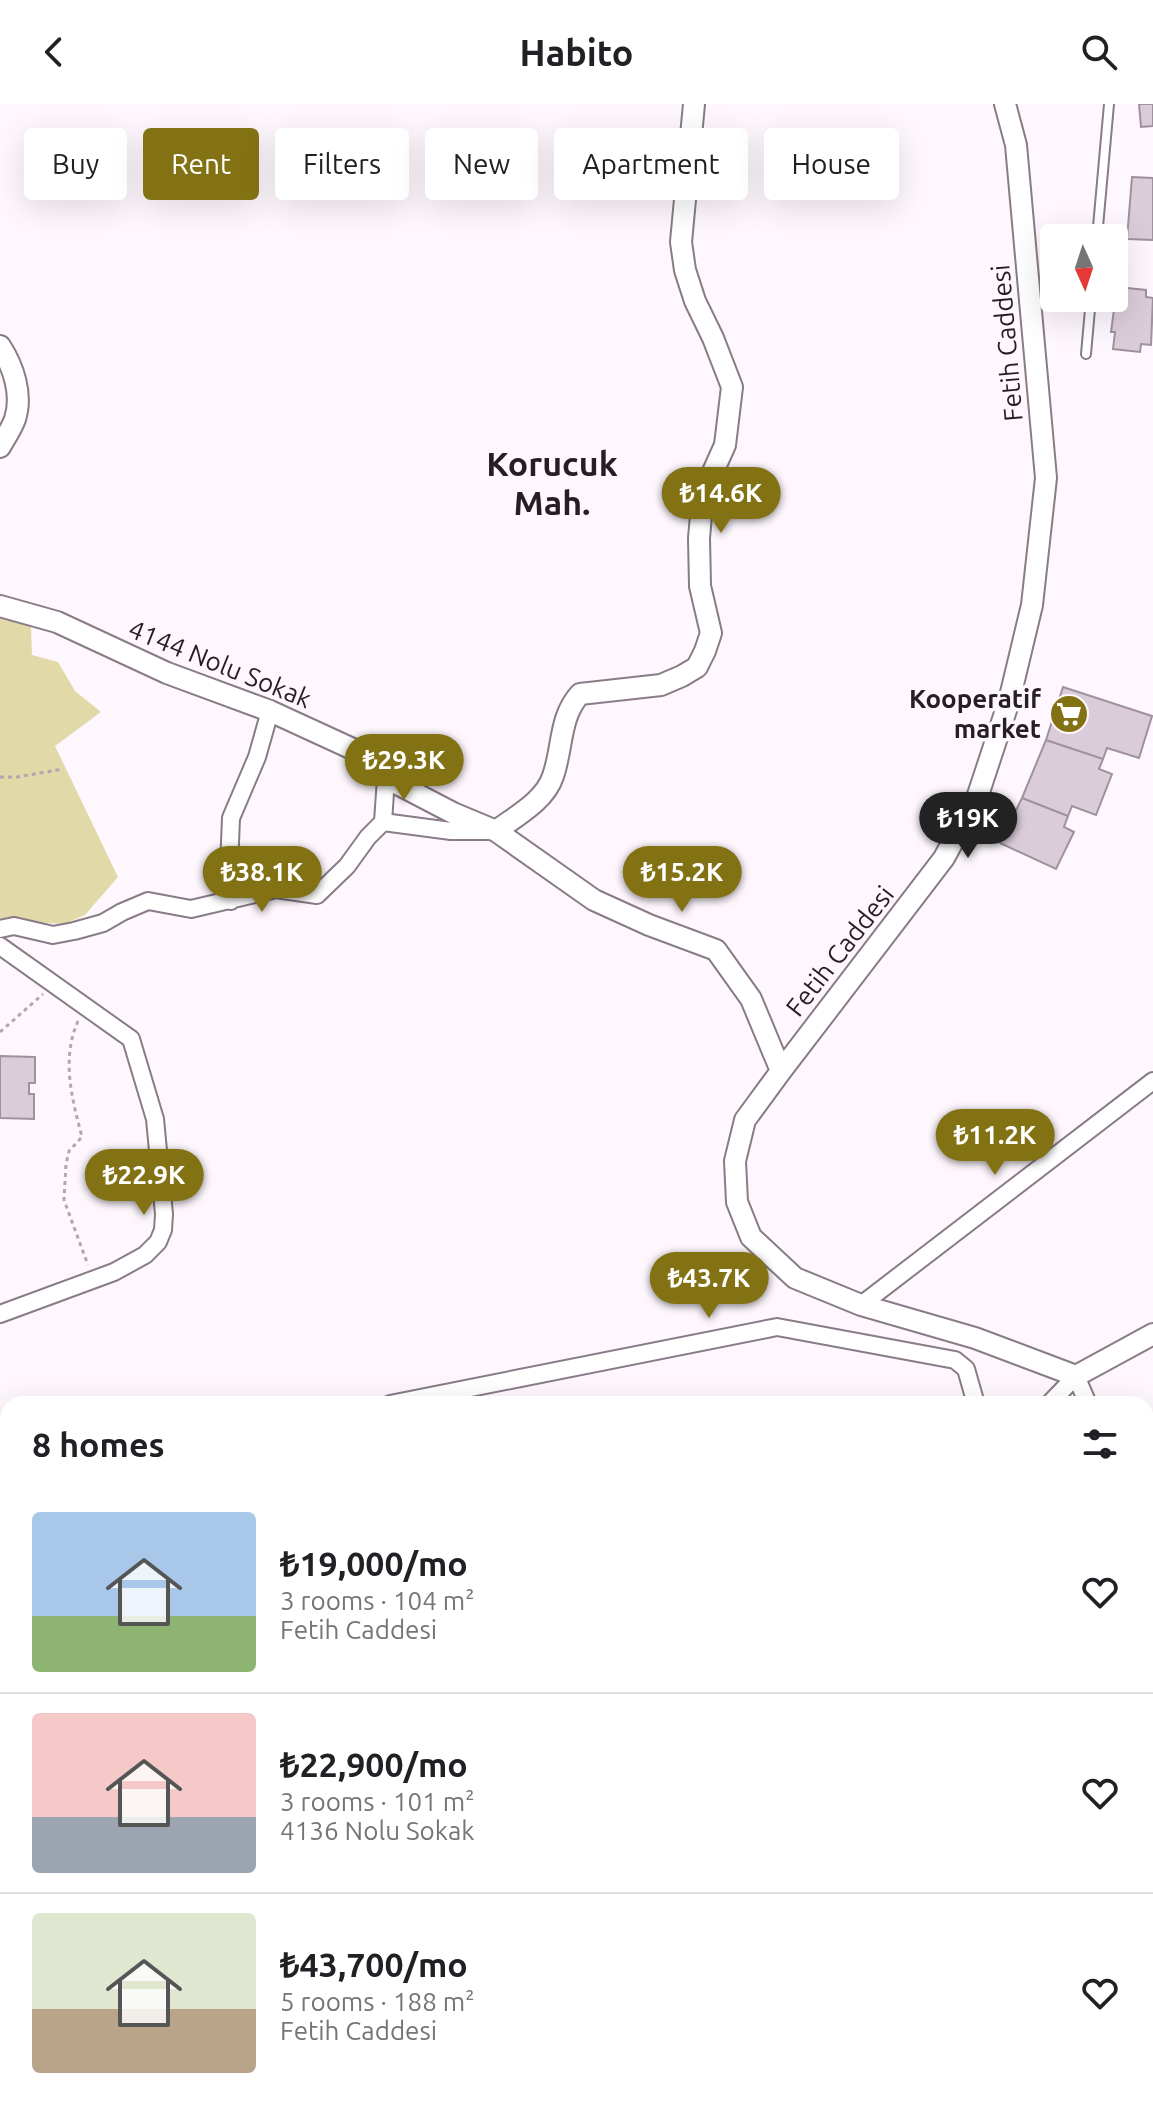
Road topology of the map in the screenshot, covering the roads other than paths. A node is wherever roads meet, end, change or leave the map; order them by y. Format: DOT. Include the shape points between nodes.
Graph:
graph roads {
  1 [pos="694,104"];
  2 [pos="1005,104"];
  3 [pos="1109,104"];
  4 [pos="1098,224"];
  5 [pos="1090,312"];
  6 [pos="0,346"];
  7 [pos="1086,354"];
  8 [pos="0,447"];
  9 [pos="0,606"];
  10 [pos="270,711"];
  11 [pos="386,778"];
  12 [pos="383,822"];
  13 [pos="496,831"];
  14 [pos="231,901"];
  15 [pos="0,929"];
  16 [pos="0,946"];
  17 [pos="781,1071"];
  18 [pos="1153,1081"];
  19 [pos="861,1305"];
  20 [pos="0,1314"];
  21 [pos="1153,1334"];
  22 [pos="1076,1376"];
  23 [pos="430,1396"];
  24 [pos="974,1396"];
  25 [pos="1057,1396"];
  26 [pos="1085,1396"];
  1 -- 13 [label="street" via="681,242 695,301 732,387 725,445 703,494 699,538 700,586 711,633 697,667 682,676 661,685 580,694 563,730 553,778 534,803"];
  2 -- 17 [label="street, Fetih Caddesi" via="1016,145 1046,478 1032,605 1009,701 971,808 944,858"];
  3 -- 4 [label="lane"];
  5 -- 7 [label="lane"];
  6 -- 8 [label="street" via="17,386 18,403"];
  9 -- 10 [label="street, 4144 Nolu Sokak" via="57,622 167,673"];
  10 -- 11 [label="street, 4144 Nolu Sokak" via="357,751"];
  10 -- 14 [label="street" via="231,818"];
  11 -- 12 [label="street"];
  11 -- 13 [label="street, 4144 Nolu Sokak"];
  12 -- 13 [label="street"];
  12 -- 14 [label="street" via="317,895 276,889"];
  13 -- 17 [label="street, 4144 Nolu Sokak" via="594,900 716,950 751,999"];
  14 -- 15 [label="street" via="191,909 148,901 103,923 53,935 14,926"];
  16 -- 20 [label="street" via="131,1039 155,1119 164,1214 158,1242 145,1255 114,1272"];
  17 -- 19 [label="street, Fetih Caddesi" via="745,1120 735,1161 737,1202 751,1237 795,1278"];
  18 -- 19 [label="street"];
  19 -- 22 [label="street, Fetih Caddesi" via="975,1338"];
  21 -- 22 [label="street"];
  22 -- 25 [label="street"];
  22 -- 26 [label="street"];
  23 -- 24 [label="street" via="777,1327 955,1360 966,1369"];
}
